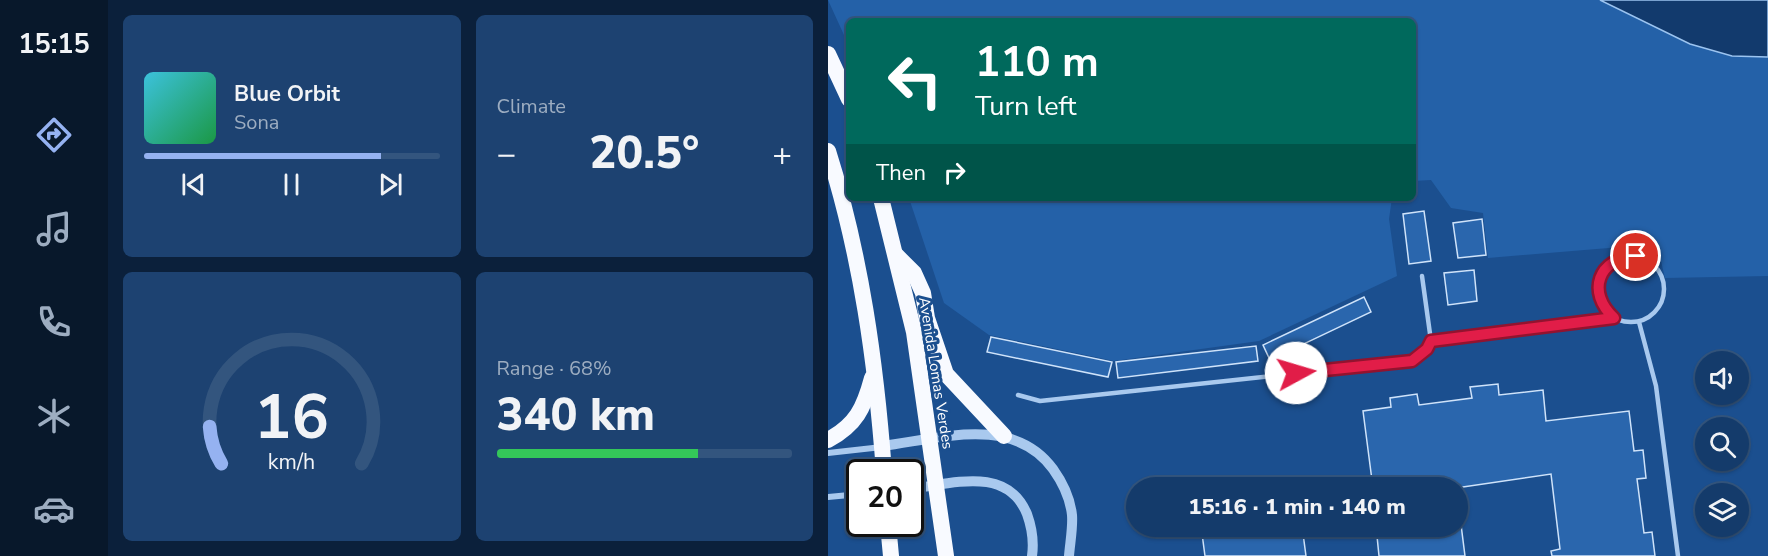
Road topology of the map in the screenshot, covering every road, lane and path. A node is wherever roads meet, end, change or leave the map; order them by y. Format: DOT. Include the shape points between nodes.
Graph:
graph roads {
  1 [pos="828,54"];
  2 [pos="846,93"];
  3 [pos="828,151"];
  4 [pos="882,201"];
  5 [pos="896,255"];
  6 [pos="1422,276"];
  7 [pos="1614,318"];
  8 [pos="1639,322"];
  9 [pos="1431,341"];
  10 [pos="874,369"];
  11 [pos="1018,395"];
  12 [pos="1004,436"];
  13 [pos="828,440"];
  14 [pos="930,440"];
  15 [pos="882,446"];
  16 [pos="828,453"];
  17 [pos="883,459"];
  18 [pos="936,486"];
  19 [pos="924,487"];
  20 [pos="846,495"];
  21 [pos="828,497"];
  22 [pos="889,537"];
  23 [pos="891,556"];
  24 [pos="946,556"];
  25 [pos="1032,556"];
  26 [pos="1069,556"];
  27 [pos="1678,556"];
  1 -- 2 [label="highway"];
  3 -- 10 [label="highway" via="856,249"];
  4 -- 5 [label="highway, Avenida Lomas Verdes"];
  5 -- 12 [label="highway" via="914,273 923,293 946,374"];
  5 -- 14 [label="highway, Avenida Lomas Verdes" via="914,332"];
  6 -- 9 [label="lane"];
  7 -- 8 [label="lane" via="1626,323"];
  7 -- 8 [label="lane" via="1602,303 1598,284 1611,262 1623,256 1636,256 1658,269 1665,294 1660,307"];
  7 -- 9 [label="lane"];
  8 -- 27 [label="lane" via="1656,386"];
  9 -- 11 [label="lane" via="1412,361 1040,401"];
  10 -- 13 [label="highway" via="865,406 846,429"];
  10 -- 15 [label="highway"];
  12 -- 14 [label="street"];
  12 -- 26 [label="street" via="1031,446 1061,480 1072,516"];
  14 -- 15 [label="street"];
  14 -- 18 [label="highway, Avenida Lomas Verdes"];
  15 -- 16 [label="street"];
  15 -- 17 [label="highway"];
  18 -- 19 [label="street"];
  18 -- 24 [label="highway, Avenida Lomas Verdes"];
  18 -- 25 [label="street" via="982,481 1002,486 1017,496 1030,524"];
  20 -- 21 [label="street"];
  22 -- 23 [label="highway"];
}
